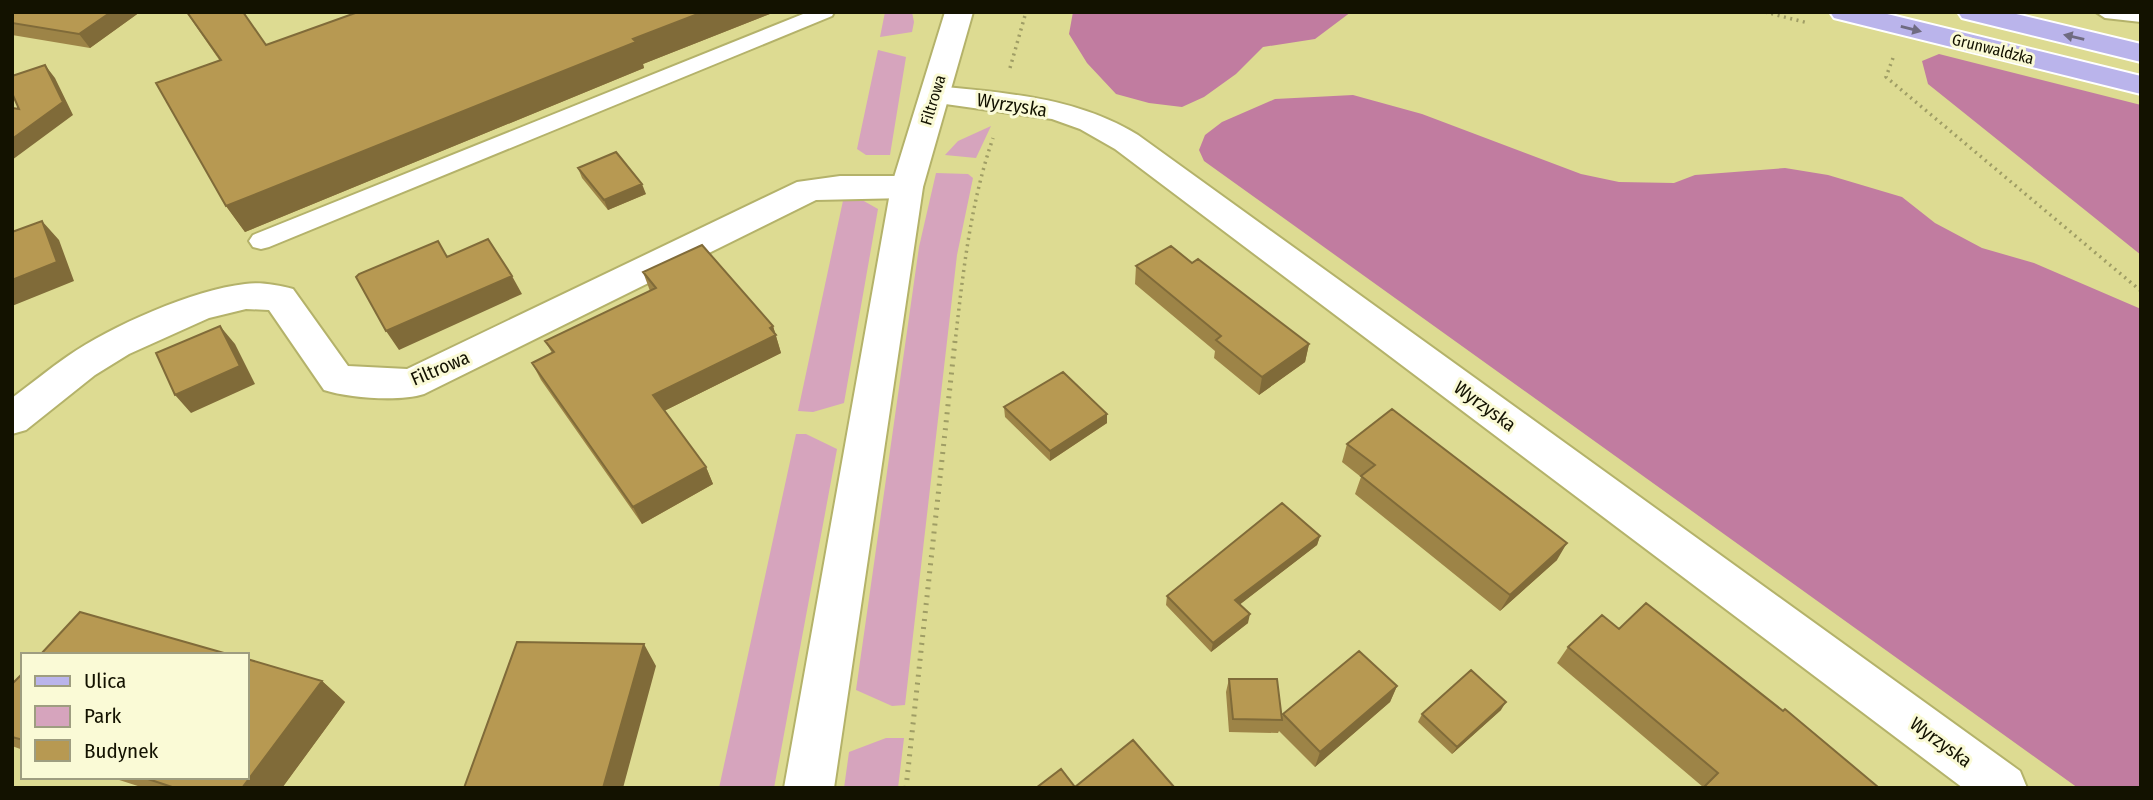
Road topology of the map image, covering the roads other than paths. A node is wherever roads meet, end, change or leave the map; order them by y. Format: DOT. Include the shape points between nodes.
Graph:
graph roads {
  1 [pos="825,12"];
  2 [pos="959,12"];
  3 [pos="1844,12"];
  4 [pos="1972,12"];
  5 [pos="2105,12"];
  6 [pos="2141,16"];
  7 [pos="2141,53"];
  8 [pos="2141,85"];
  9 [pos="935,95"];
  10 [pos="907,187"];
  11 [pos="261,242"];
  12 [pos="12,419"];
  13 [pos="809,788"];
  14 [pos="2003,788"];
  1 -- 11 [label="lane"];
  2 -- 9 [label="street, Filtrowa"];
  3 -- 8 [label="main road, Grunwaldzka, one-way"];
  7 -- 4 [label="main road, Grunwaldzka, one-way"];
  5 -- 6 [label="lane"];
  9 -- 10 [label="street, Filtrowa"];
  9 -- 14 [label="street, Wyrzyska" via="1009,103 1079,118 1148,156"];
  10 -- 12 [label="street, Filtrowa" via="809,190 411,384 337,380 280,298 246,296 199,307 116,344"];
  10 -- 13 [label="street, Filtrowa"];
}
